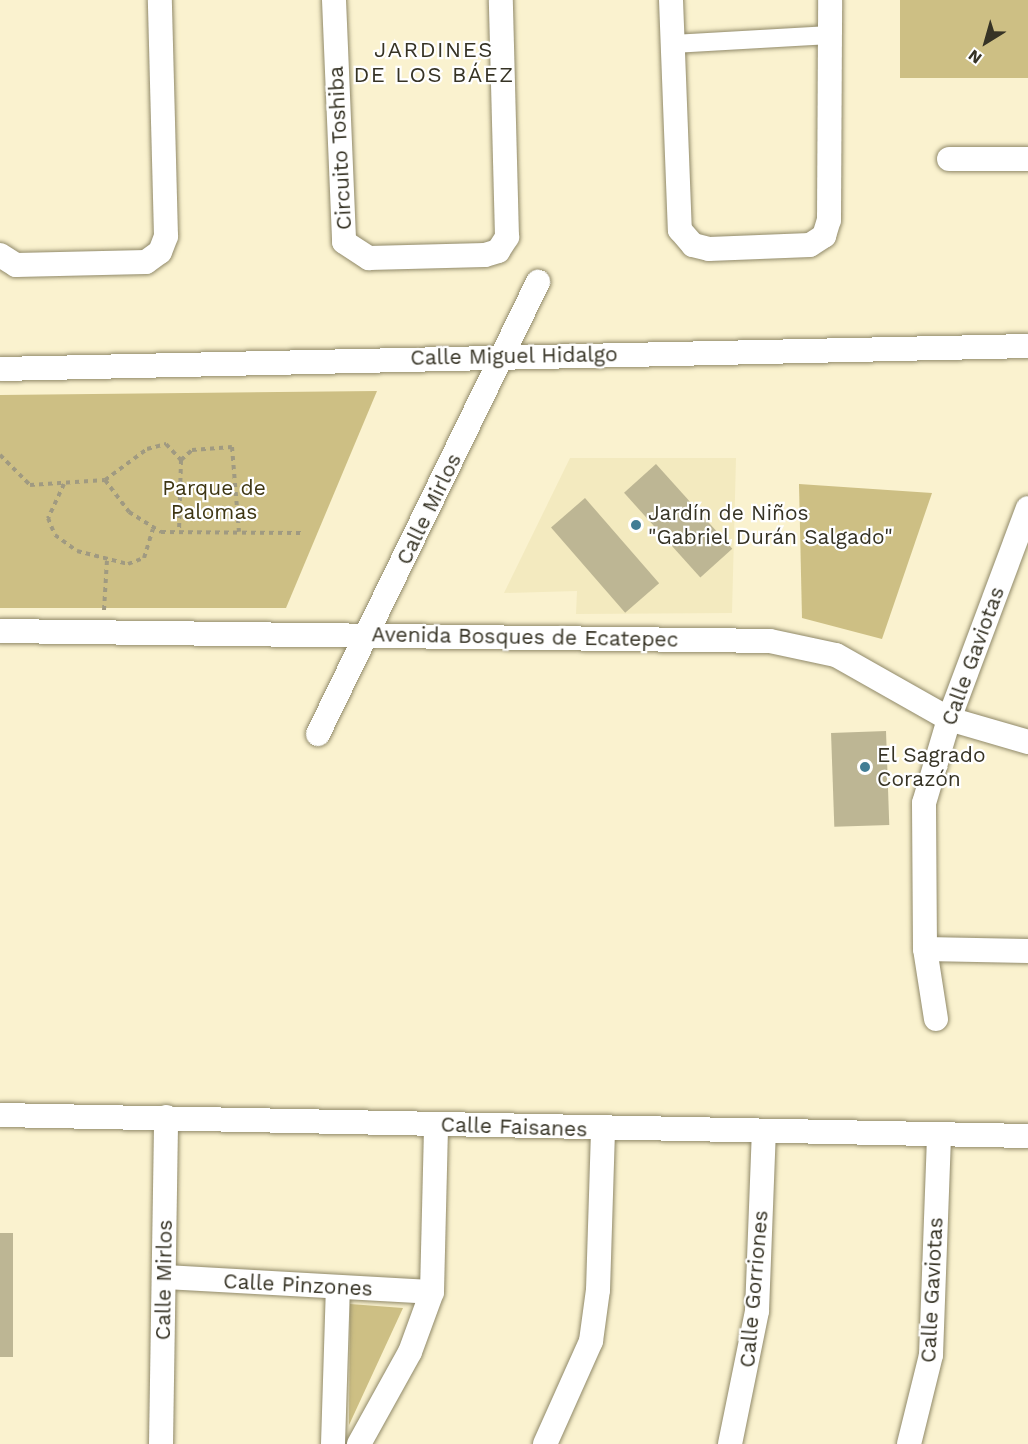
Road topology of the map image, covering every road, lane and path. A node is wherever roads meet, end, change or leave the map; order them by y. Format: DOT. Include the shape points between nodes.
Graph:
graph roads {
  1 [pos="160,0"];
  2 [pos="334,0"];
  3 [pos="501,0"];
  4 [pos="671,0"];
  5 [pos="830,0"];
  6 [pos="830,35"];
  7 [pos="673,44"];
  8 [pos="949,159"];
  9 [pos="1028,159"];
  10 [pos="0,255"];
  11 [pos="538,282"];
  12 [pos="1028,346"];
  13 [pos="504,356"];
  14 [pos="0,369"];
  15 [pos="0,455"];
  16 [pos="181,460"];
  17 [pos="105,480"];
  18 [pos="65,483"];
  19 [pos="1028,508"];
  20 [pos="153,529"];
  21 [pos="179,532"];
  22 [pos="239,532"];
  23 [pos="302,533"];
  24 [pos="1024,533"];
  25 [pos="106,560"];
  26 [pos="0,631"];
  27 [pos="103,633"];
  28 [pos="368,634"];
  29 [pos="949,719"];
  30 [pos="318,734"];
  31 [pos="1028,742"];
  32 [pos="925,949"];
  33 [pos="1028,951"];
  34 [pos="936,1019"];
  35 [pos="0,1115"];
  36 [pos="166,1117"];
  37 [pos="436,1125"];
  38 [pos="603,1130"];
  39 [pos="764,1132"];
  40 [pos="939,1134"];
  41 [pos="1028,1136"];
  42 [pos="164,1277"];
  43 [pos="338,1288"];
  44 [pos="432,1292"];
  45 [pos="161,1444"];
  46 [pos="333,1444"];
  47 [pos="359,1444"];
  48 [pos="545,1444"];
  49 [pos="730,1444"];
  50 [pos="909,1444"];
  1 -- 10 [label="street" via="166,236 160,252 146,262 16,265"];
  2 -- 3 [label="street, Circuito Toshiba" via="344,242 354,253 369,258 485,255 498,251 507,237"];
  4 -- 7 [label="street"];
  5 -- 6 [label="street"];
  6 -- 7 [label="street"];
  6 -- 7 [label="street" via="829,220 824,236 810,245 709,249 693,245 680,231"];
  8 -- 9 [label="street"];
  11 -- 13 [label="street, Calle Mirlos"];
  12 -- 13 [label="street, Calle Miguel Hidalgo"];
  13 -- 14 [label="street, Calle Miguel Hidalgo"];
  13 -- 28 [label="street, Calle Mirlos"];
  15 -- 18 [label="path" via="30,485"];
  16 -- 17 [label="path" via="166,444 158,444"];
  16 -- 21 [label="path"];
  16 -- 22 [label="path" via="192,450 232,447"];
  17 -- 18 [label="path"];
  17 -- 20 [label="path" via="129,512"];
  18 -- 25 [label="path" via="48,518 55,535 77,551"];
  19 -- 24 [label="street, Calle Gaviotas"];
  20 -- 21 [label="path"];
  20 -- 25 [label="path" via="144,558 128,564"];
  21 -- 22 [label="path"];
  22 -- 23 [label="path"];
  24 -- 29 [label="street, Calle Gaviotas"];
  25 -- 27 [label="path"];
  26 -- 27 [label="street, Avenida Bosques de Ecatepec"];
  27 -- 28 [label="street, Avenida Bosques de Ecatepec"];
  28 -- 29 [label="street, Avenida Bosques de Ecatepec" via="770,641 836,656"];
  28 -- 30 [label="street, Calle Mirlos"];
  29 -- 31 [label="street, Avenida Bosques de Ecatepec"];
  29 -- 32 [label="street, Calle Gaviotas" via="924,803"];
  32 -- 33 [label="street"];
  32 -- 34 [label="street, Calle Gaviotas"];
  35 -- 36 [label="street, Calle Faisanes"];
  36 -- 37 [label="street, Calle Faisanes"];
  36 -- 42 [label="street, Calle Mirlos"];
  37 -- 38 [label="street, Calle Faisanes"];
  37 -- 44 [label="street"];
  38 -- 39 [label="street, Calle Faisanes"];
  38 -- 48 [label="street" via="598,1290 591,1341"];
  39 -- 40 [label="street, Calle Faisanes"];
  39 -- 49 [label="street, Calle Gorriones" via="757,1311"];
  40 -- 41 [label="street, Calle Faisanes"];
  40 -- 50 [label="street, Calle Gaviotas" via="931,1355"];
  42 -- 43 [label="street, Calle Pinzones"];
  42 -- 45 [label="street, Calle Mirlos"];
  43 -- 44 [label="street, Calle Pinzones"];
  43 -- 46 [label="street"];
  44 -- 47 [label="street" via="410,1352"];
}
